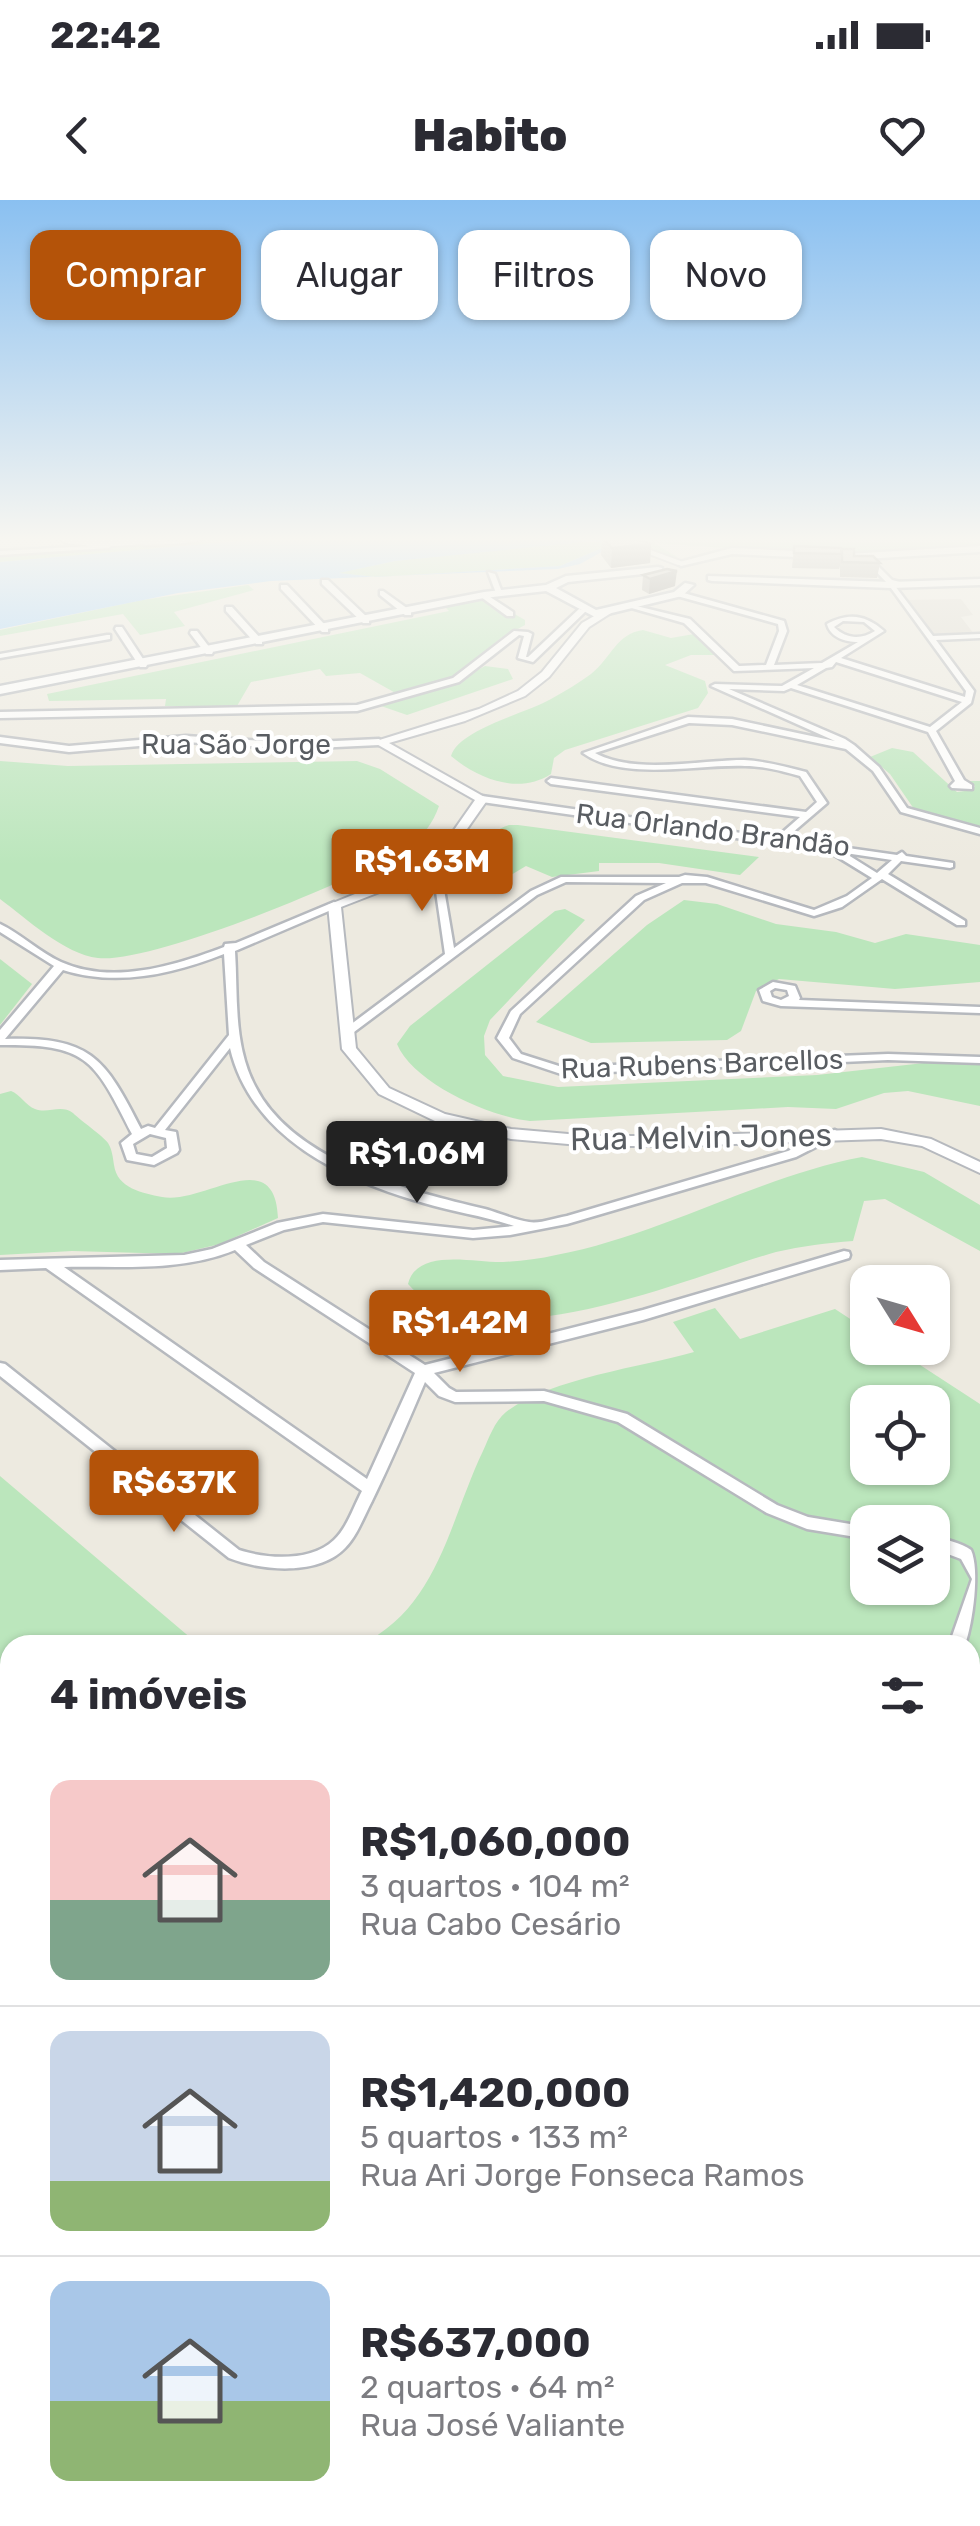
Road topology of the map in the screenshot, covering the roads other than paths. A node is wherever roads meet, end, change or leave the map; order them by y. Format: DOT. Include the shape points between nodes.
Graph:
graph roads {
  1 [pos="42,649"];
  2 [pos="132,649"];
  3 [pos="206,649"];
  4 [pos="226,649"];
  5 [pos="495,649"];
  6 [pos="524,649"];
  7 [pos="543,649"];
  8 [pos="560,649"];
  9 [pos="714,649"];
  10 [pos="776,649"];
  11 [pos="855,649"];
  12 [pos="940,649"];
  13 [pos="209,652"];
  14 [pos="0,656"];
  15 [pos="834,663"];
  16 [pos="143,665"];
  17 [pos="769,668"];
  18 [pos="792,686"];
  19 [pos="0,690"];
  20 [pos="968,702"];
  21 [pos="0,715"];
  22 [pos="437,726"];
  23 [pos="931,730"];
  24 [pos="0,740"];
  25 [pos="378,742"];
  26 [pos="850,747"];
  27 [pos="409,758"];
  28 [pos="550,781"];
  29 [pos="960,782"];
  30 [pos="482,799"];
  31 [pos="695,800"];
  32 [pos="808,815"];
  33 [pos="686,826"];
  34 [pos="980,831"];
  35 [pos="780,838"];
  36 [pos="825,845"];
  37 [pos="902,854"];
  38 [pos="950,865"];
  39 [pos="435,866"];
  40 [pos="880,876"];
  41 [pos="685,878"];
  42 [pos="334,906"];
  43 [pos="962,923"];
  44 [pos="0,928"];
  45 [pos="229,946"];
  46 [pos="450,954"];
  47 [pos="61,966"];
  48 [pos="781,1003"];
  49 [pos="980,1010"];
  50 [pos="346,1034"];
  51 [pos="233,1037"];
  52 [pos="0,1039"];
  53 [pos="980,1060"];
  54 [pos="170,1115"];
  55 [pos="130,1118"];
  56 [pos="159,1130"];
  57 [pos="138,1134"];
  58 [pos="835,1134"];
  59 [pos="980,1168"];
  60 [pos="529,1228"];
  61 [pos="236,1244"];
  62 [pos="844,1255"];
  63 [pos="0,1264"];
  64 [pos="51,1265"];
  65 [pos="0,1368"];
  66 [pos="423,1371"];
  67 [pos="368,1486"];
  68 [pos="850,1530"];
  69 [pos="950,1548"];
  70 [pos="960,1635"];
  1 -- 14 [label="street"];
  2 -- 16 [label="street"];
  3 -- 13 [label="street"];
  4 -- 13 [label="main road"];
  5 -- 21 [label="street" via="450,683 350,710"];
  6 -- 7 [label="street" via="527,661"];
  8 -- 22 [label="street" via="532,686"];
  9 -- 17 [label="street" via="735,669"];
  10 -- 17 [label="street"];
  11 -- 15 [label="street"];
  12 -- 20 [label="street" via="970,691"];
  13 -- 16 [label="main road"];
  15 -- 17 [label="street"];
  15 -- 18 [label="street"];
  15 -- 20 [label="street"];
  16 -- 19 [label="main road"];
  18 -- 23 [label="street"];
  18 -- 26 [label="street" via="715,686"];
  20 -- 23 [label="street"];
  22 -- 25 [label="street"];
  22 -- 27 [label="street"];
  23 -- 29 [label="street"];
  24 -- 25 [label="street, Rua São Jorge" via="69,749 186,739 293,746"];
  25 -- 27 [label="street, Rua São Jorge"];
  26 -- 32 [label="street" via="732,722 688,720 593,748 589,756 712,767 744,763 803,774 823,801"];
  26 -- 34 [label="street" via="876,769 901,809"];
  27 -- 30 [label="street, Rua Orlando Brandão"];
  28 -- 31 [label="street"];
  30 -- 33 [label="street, Rua Orlando Brandão"];
  30 -- 39 [label="street"];
  31 -- 32 [label="street"];
  31 -- 33 [label="street"];
  32 -- 35 [label="street"];
  33 -- 35 [label="street, Rua Orlando Brandão"];
  35 -- 36 [label="street, Rua Orlando Brandão"];
  36 -- 37 [label="street, Rua Orlando Brandão"];
  36 -- 40 [label="street"];
  37 -- 38 [label="street, Rua Orlando Brandão"];
  37 -- 40 [label="street"];
  39 -- 42 [label="street"];
  39 -- 46 [label="street"];
  40 -- 41 [label="street" via="814,913"];
  40 -- 43 [label="street"];
  41 -- 46 [label="street" via="558,881"];
  41 -- 53 [label="street, Rua Rubens Barcellos" via="640,898 515,1013 504,1034 509,1049 561,1071 888,1057"];
  42 -- 45 [label="street"];
  42 -- 50 [label="street, Rua Melvin Jones"];
  44 -- 47 [label="street"];
  45 -- 47 [label="street" via="135,976"];
  45 -- 51 [label="street"];
  46 -- 50 [label="street"];
  47 -- 52 [label="street"];
  48 -- 49 [label="street"];
  50 -- 58 [label="street, Rua Melvin Jones" via="355,1062 379,1087 443,1121 489,1134 535,1140"];
  51 -- 54 [label="street"];
  51 -- 60 [label="street" via="250,1087 278,1122 322,1156 393,1189"];
  52 -- 55 [label="street" via="75,1046 103,1074"];
  54 -- 55 [label="street" via="154,1124"];
  54 -- 56 [label="street"];
  55 -- 57 [label="street"];
  56 -- 57 [label="street"];
  56 -- 57 [label="street" via="172,1135 175,1146 154,1161 127,1153 127,1143"];
  58 -- 59 [label="street, Rua Melvin Jones" via="906,1137"];
  58 -- 60 [label="street" via="783,1157"];
  60 -- 61 [label="street" via="473,1234 323,1218"];
  61 -- 64 [label="street" via="184,1259"];
  61 -- 66 [label="street"];
  62 -- 66 [label="street"];
  63 -- 64 [label="street"];
  64 -- 67 [label="street"];
  65 -- 67 [label="street" via="251,1562 292,1560 339,1545 357,1520"];
  66 -- 67 [label="street"];
  66 -- 68 [label="street" via="450,1395 544,1396 622,1418 772,1509"];
  69 -- 70 [label="street" via="966,1555 980,1578"];
}
